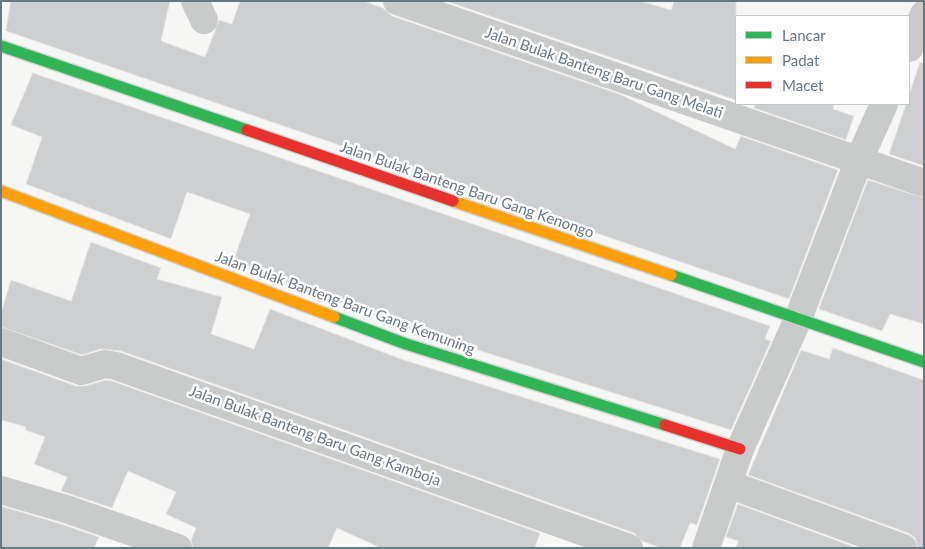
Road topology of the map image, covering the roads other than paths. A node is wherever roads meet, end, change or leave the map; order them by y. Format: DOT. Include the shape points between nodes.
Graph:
graph roads {
  1 [pos="397,1"];
  2 [pos="906,1"];
  3 [pos="924,8"];
  4 [pos="924,14"];
  5 [pos="1,46"];
  6 [pos="910,46"];
  7 [pos="884,105"];
  8 [pos="859,160"];
  9 [pos="924,183"];
  10 [pos="1,191"];
  11 [pos="798,320"];
  12 [pos="1,342"];
  13 [pos="924,362"];
  14 [pos="740,449"];
  15 [pos="728,484"];
  16 [pos="1,490"];
  17 [pos="178,548"];
  18 [pos="629,548"];
  19 [pos="706,548"];
  20 [pos="902,548"];
  1 -- 8 [label="street, Jalan Bulak Banteng Baru Gang Melati"];
  2 -- 3 [label="street"];
  4 -- 6 [label="street"];
  5 -- 11 [label="street, Jalan Bulak Banteng Baru Gang Kenongo"];
  7 -- 8 [label="street"];
  8 -- 9 [label="street, Jalan Bulak Banteng Baru Gang Melati"];
  8 -- 11 [label="street"];
  10 -- 14 [label="street, Jalan Bulak Banteng Baru Gang Kemuning" via="406,344"];
  11 -- 13 [label="street, Jalan Bulak Banteng Baru Gang Kenongo"];
  11 -- 14 [label="street"];
  12 -- 18 [label="street, Jalan Bulak Banteng Baru Gang Kamboja" via="81,371 100,365 116,366"];
  14 -- 15 [label="street"];
  15 -- 19 [label="street"];
  15 -- 20 [label="street"];
  16 -- 17 [label="street"];
}
